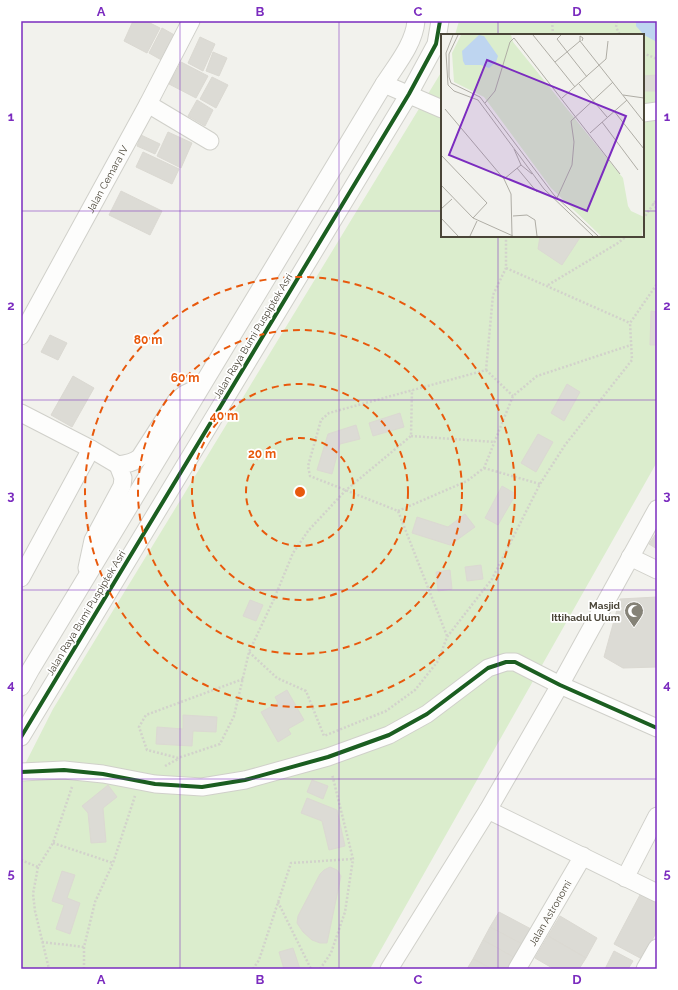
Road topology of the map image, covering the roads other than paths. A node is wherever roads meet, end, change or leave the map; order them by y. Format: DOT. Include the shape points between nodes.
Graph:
graph roads {
  1 [pos="191,21"];
  2 [pos="416,21"];
  3 [pos="440,21"];
  4 [pos="384,84"];
  5 [pos="409,94"];
  6 [pos="148,104"];
  7 [pos="441,109"];
  8 [pos="644,112"];
  9 [pos="657,112"];
  10 [pos="210,141"];
  11 [pos="21,336"];
  12 [pos="201,386"];
  13 [pos="21,413"];
  14 [pos="91,449"];
  15 [pos="118,465"];
  16 [pos="657,509"];
  17 [pos="630,557"];
  18 [pos="657,570"];
  19 [pos="21,578"];
  20 [pos="85,580"];
  21 [pos="560,685"];
  22 [pos="21,687"];
  23 [pos="657,728"];
  24 [pos="21,737"];
  25 [pos="21,772"];
  26 [pos="488,810"];
  27 [pos="657,816"];
  28 [pos="582,856"];
  29 [pos="625,878"];
  30 [pos="657,894"];
  31 [pos="657,948"];
  32 [pos="388,969"];
  33 [pos="517,969"];
  34 [pos="645,969"];
  1 -- 6 [label="street, Jalan Cemara IV"];
  2 -- 4 [label="street, Jalan Raya Bumi Puspiptek Asri" via="411,42"];
  3 -- 5 [label="street, Jalan Raya Bumi Puspiptek Asri" via="436,44"];
  4 -- 5 [label="street"];
  4 -- 12 [label="street, Jalan Raya Bumi Puspiptek Asri"];
  5 -- 7 [label="street"];
  5 -- 24 [label="street, Jalan Raya Bumi Puspiptek Asri"];
  6 -- 10 [label="street"];
  6 -- 11 [label="street, Jalan Cemara IV"];
  8 -- 9 [label="street"];
  12 -- 15 [label="street" via="176,401 140,457 128,464"];
  12 -- 20 [label="street, Jalan Raya Bumi Puspiptek Asri"];
  13 -- 14 [label="street"];
  14 -- 15 [label="street"];
  14 -- 19 [label="street"];
  15 -- 20 [label="street" via="123,478 122,486 93,540"];
  16 -- 17 [label="street"];
  17 -- 18 [label="street"];
  17 -- 21 [label="street"];
  20 -- 22 [label="street, Jalan Raya Bumi Puspiptek Asri"];
  21 -- 23 [label="street"];
  21 -- 25 [label="street" via="515,662 506,662 488,668 427,714 395,732 328,757 245,780 202,787 155,784 77,771"];
  21 -- 26 [label="street"];
  26 -- 28 [label="street"];
  26 -- 32 [label="street"];
  27 -- 29 [label="street"];
  28 -- 29 [label="street"];
  28 -- 33 [label="street, Jalan Astronomi"];
  29 -- 30 [label="street"];
  31 -- 34 [label="street"];
}
